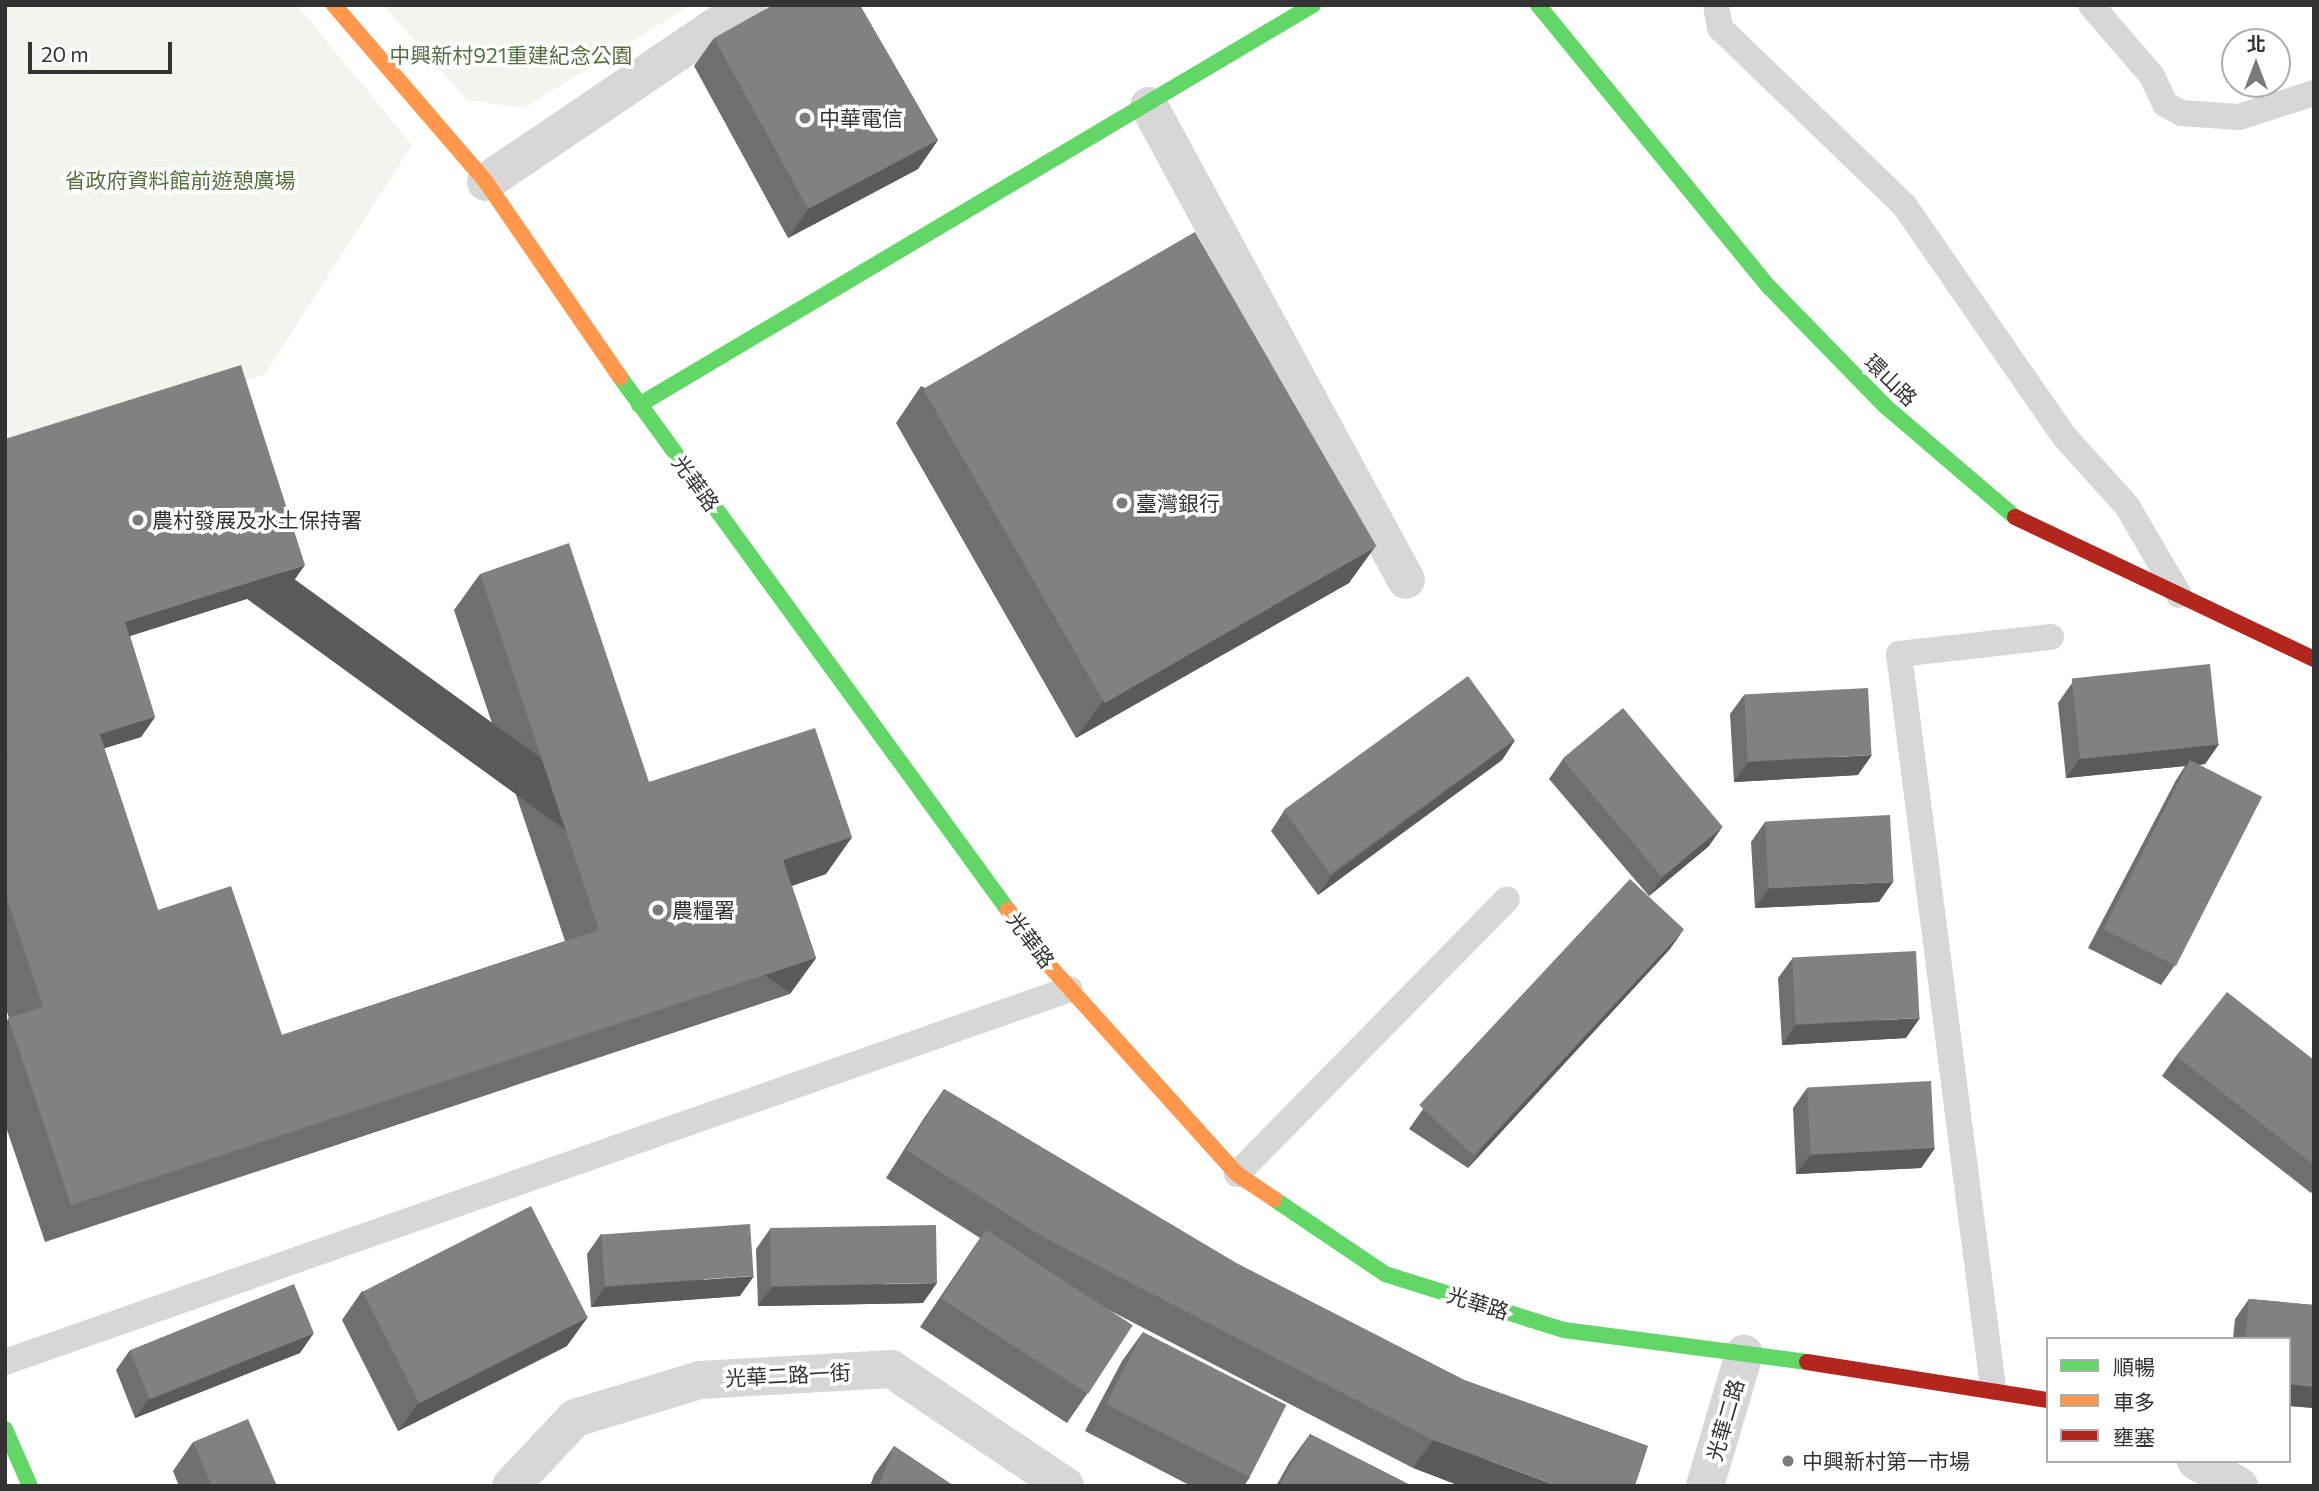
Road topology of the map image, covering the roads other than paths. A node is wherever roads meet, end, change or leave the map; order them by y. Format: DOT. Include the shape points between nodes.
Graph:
graph roads {
  1 [pos="334,5"];
  2 [pos="747,5"];
  3 [pos="1313,5"];
  4 [pos="1538,5"];
  5 [pos="1716,5"];
  6 [pos="2091,5"];
  7 [pos="2314,93"];
  8 [pos="1149,106"];
  9 [pos="486,182"];
  10 [pos="639,405"];
  11 [pos="1406,580"];
  12 [pos="2181,600"];
  13 [pos="2051,637"];
  14 [pos="2314,659"];
  15 [pos="1507,900"];
  16 [pos="1070,989"];
  17 [pos="1237,1174"];
  18 [pos="1744,1354"];
  19 [pos="5,1362"];
  20 [pos="1993,1387"];
  21 [pos="2046,1400"];
  22 [pos="5,1429"];
  23 [pos="2199,1463"];
  24 [pos="30,1486"];
  25 [pos="511,1486"];
  26 [pos="1065,1486"];
  27 [pos="1705,1486"];
  28 [pos="2239,1486"];
  1 -- 9 [label="street, 光華路"];
  2 -- 9 [label="street"];
  3 -- 8 [label="street"];
  4 -- 12 [label="street, 環山路" via="1770,288 1885,406 2006,513"];
  5 -- 12 [label="lane" via="1720,29 1904,205 2064,436 2127,506"];
  6 -- 7 [label="lane" via="2152,76 2165,104 2181,113 2239,117"];
  8 -- 10 [label="street"];
  8 -- 11 [label="street"];
  9 -- 10 [label="street, 光華路"];
  10 -- 16 [label="street, 光華路"];
  12 -- 14 [label="street, 環山路"];
  13 -- 20 [label="lane" via="1899,654"];
  15 -- 17 [label="lane"];
  16 -- 17 [label="street, 光華路"];
  16 -- 19 [label="lane"];
  17 -- 18 [label="street, 光華路" via="1385,1274 1564,1330"];
  18 -- 20 [label="street, 光華路"];
  18 -- 27 [label="street, 光華二路"];
  20 -- 21 [label="street, 光華路"];
  22 -- 24 [label="street"];
  23 -- 28 [label="street"];
  25 -- 26 [label="street, 光華二路一街" via="575,1418 700,1380 891,1369"];
}
